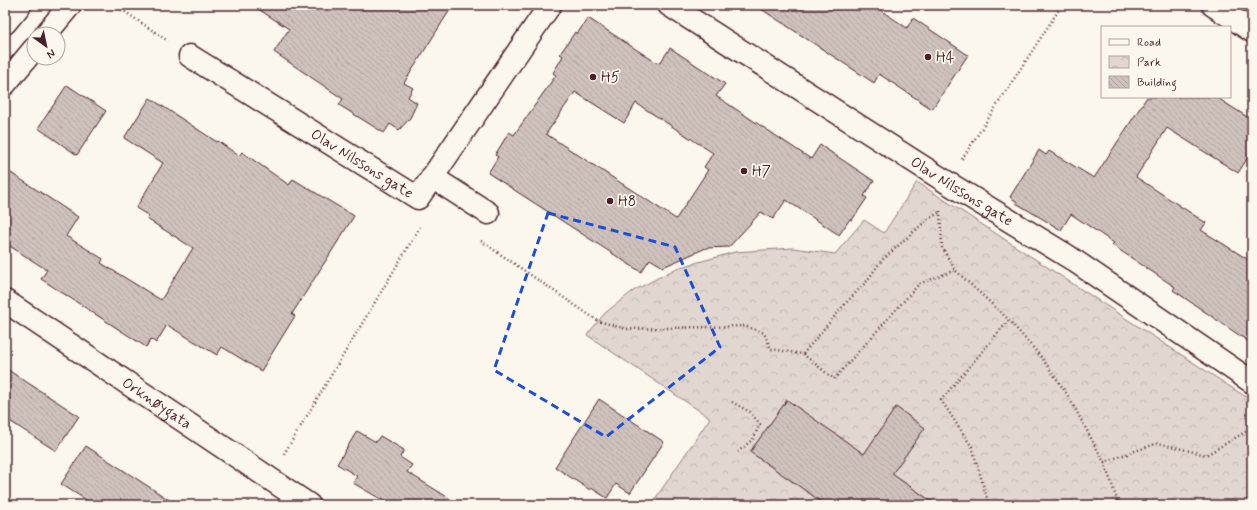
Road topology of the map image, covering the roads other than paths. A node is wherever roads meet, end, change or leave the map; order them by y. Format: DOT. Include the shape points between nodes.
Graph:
graph roads {
  1 [pos="20,5"];
  2 [pos="70,5"];
  3 [pos="550,5"];
  4 [pos="669,5"];
  5 [pos="1213,5"];
  6 [pos="5,23"];
  7 [pos="53,26"];
  8 [pos="1252,32"];
  9 [pos="190,56"];
  10 [pos="26,59"];
  11 [pos="5,84"];
  12 [pos="432,177"];
  13 [pos="488,213"];
  14 [pos="5,301"];
  15 [pos="1252,382"];
  16 [pos="309,505"];
  1 -- 6 [label="street"];
  2 -- 7 [label="street"];
  3 -- 12 [label="street, Olav Nilssons gate"];
  4 -- 15 [label="street, Olav Nilssons gate" via="1069,258"];
  5 -- 8 [label="street"];
  9 -- 12 [label="street, Olav Nilssons gate" via="418,198"];
  10 -- 11 [label="street"];
  12 -- 13 [label="street"];
  14 -- 16 [label="street, Orknøygata"];
}
